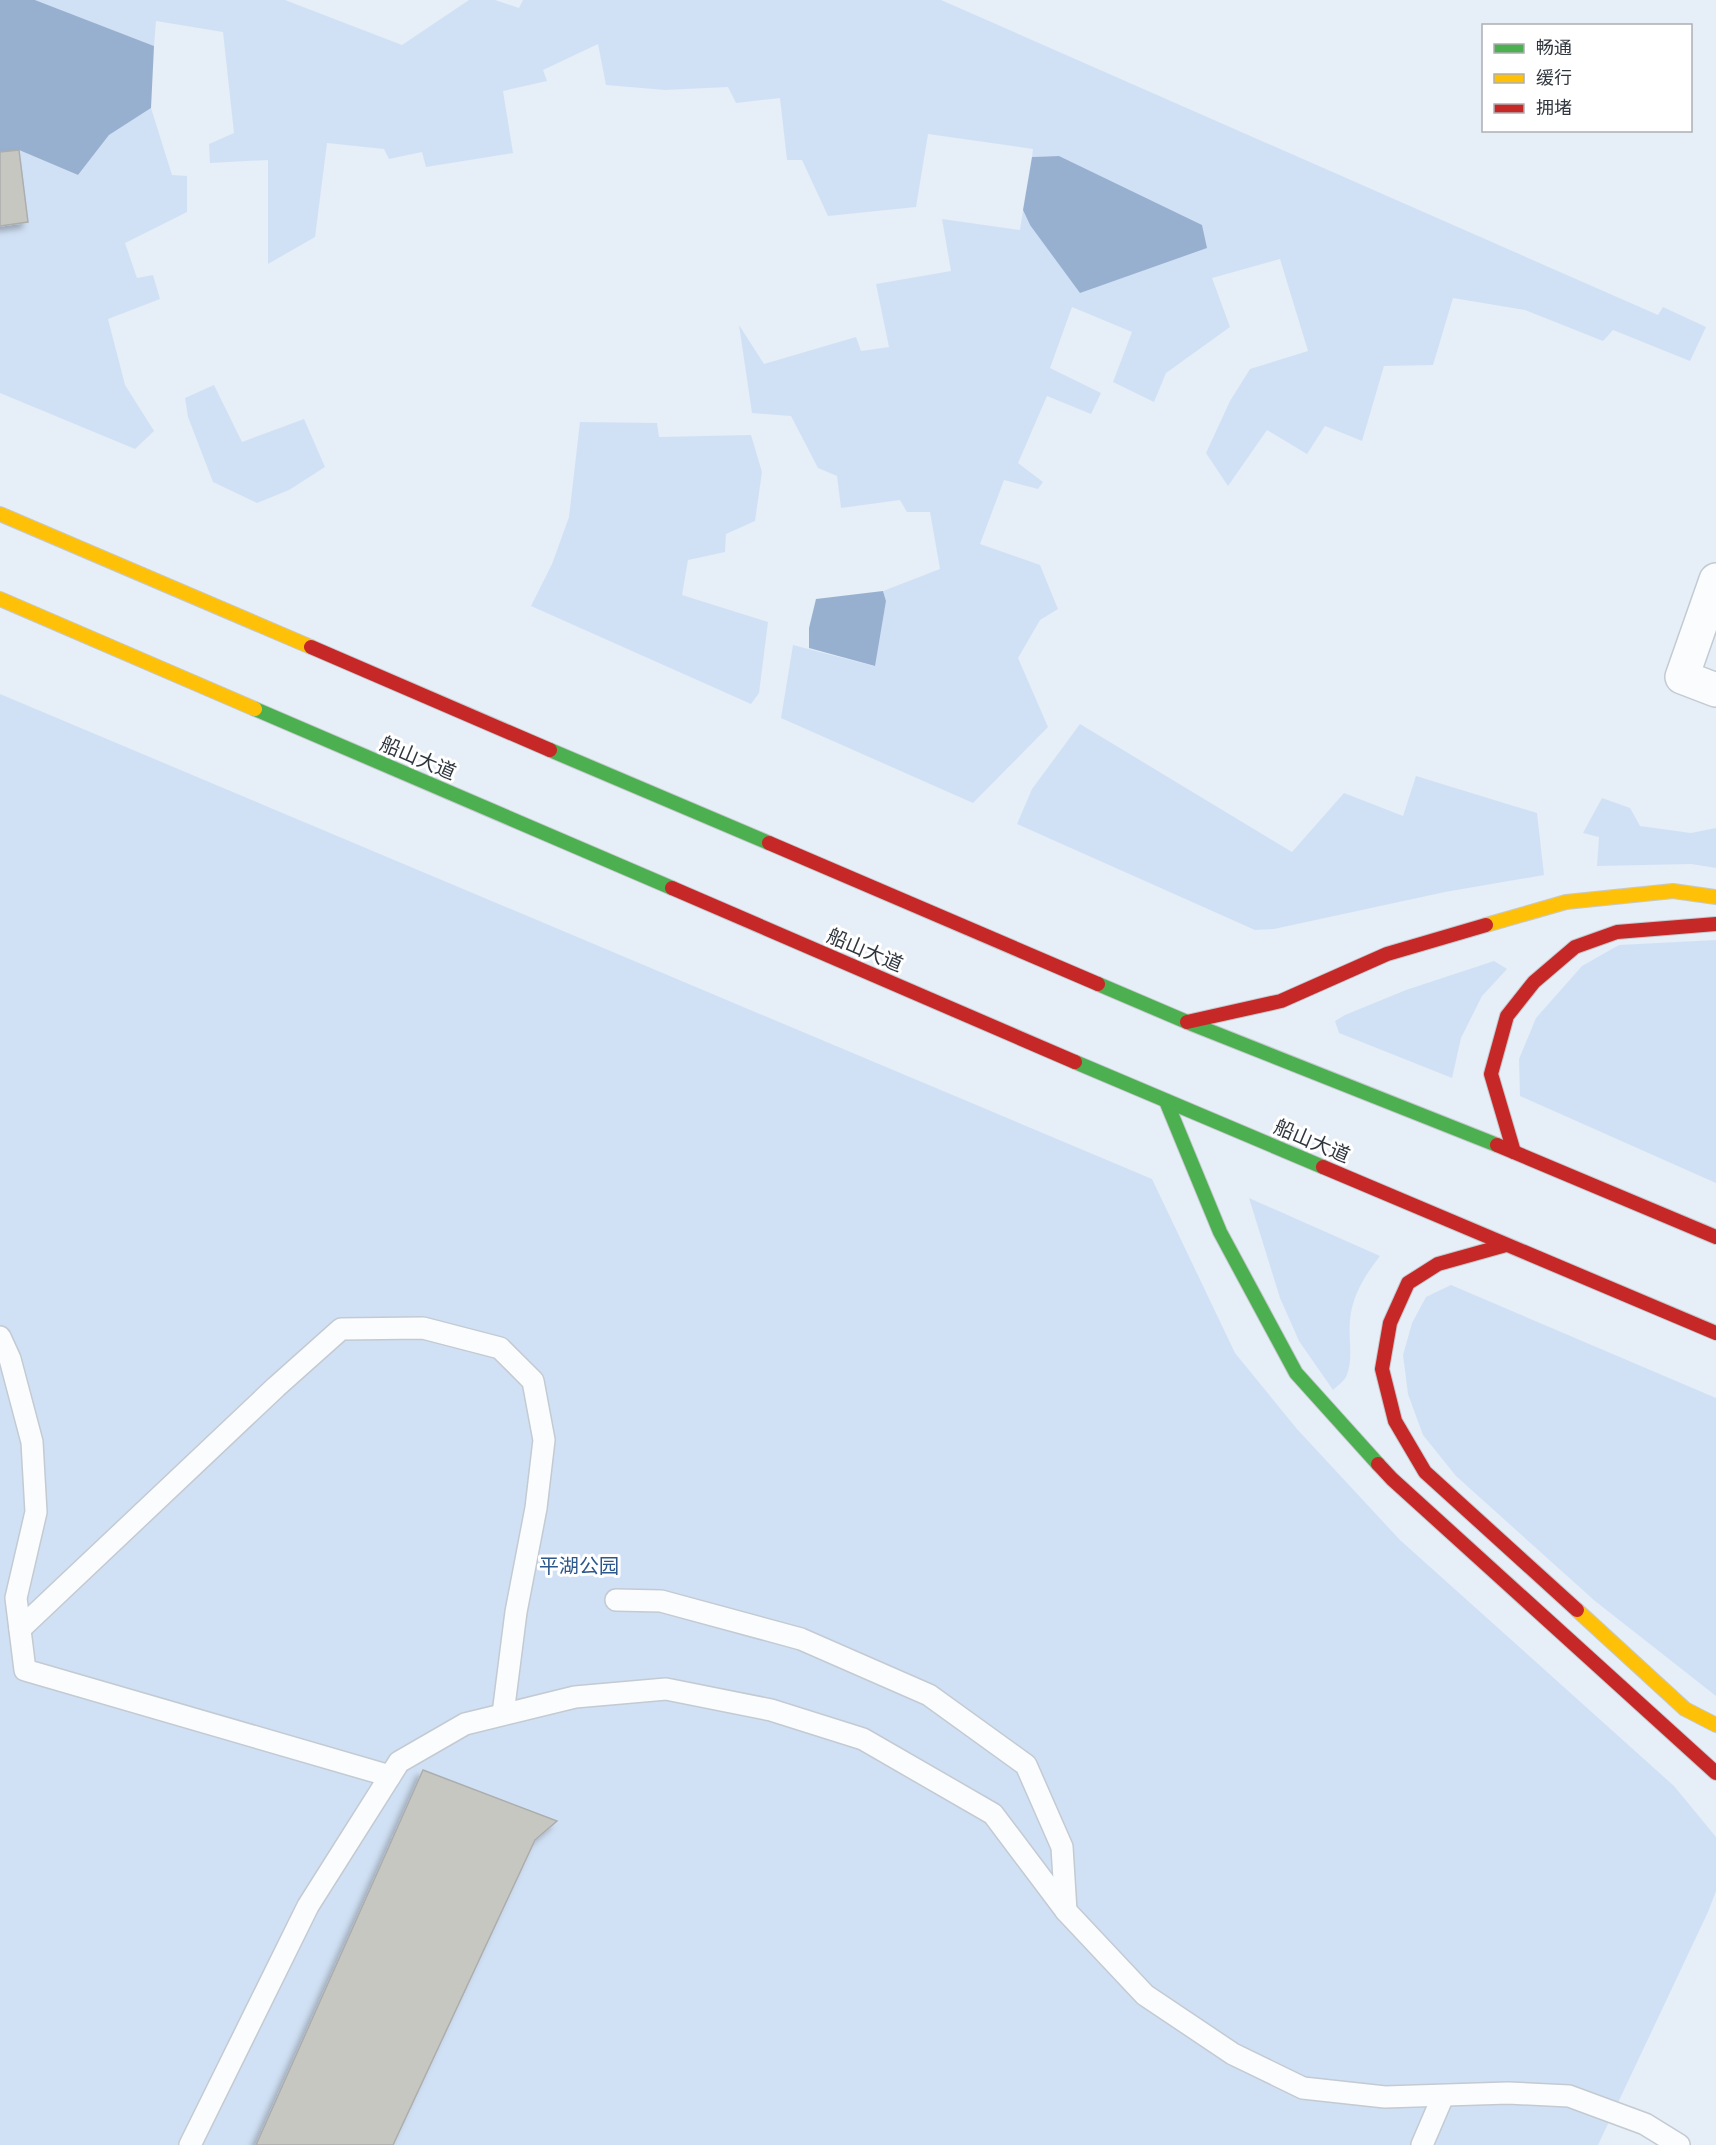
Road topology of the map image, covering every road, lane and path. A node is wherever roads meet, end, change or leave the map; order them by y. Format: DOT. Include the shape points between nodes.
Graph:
graph roads {
  1 [pos="0,514"];
  2 [pos="1716,580"];
  3 [pos="0,599"];
  4 [pos="1716,690"];
  5 [pos="1716,897"];
  6 [pos="1716,924"];
  7 [pos="1187,1022"];
  8 [pos="1166,1101"];
  9 [pos="1514,1152"];
  10 [pos="1716,1237"];
  11 [pos="1506,1245"];
  12 [pos="1716,1333"];
  13 [pos="0,1338"];
  14 [pos="616,1600"];
  15 [pos="20,1629"];
  16 [pos="503,1714"];
  17 [pos="1716,1725"];
  18 [pos="1716,1773"];
  19 [pos="390,1776"];
  20 [pos="1066,1911"];
  21 [pos="1443,2096"];
  22 [pos="190,2145"];
  23 [pos="1422,2145"];
  24 [pos="1679,2145"];
  1 -- 7 [label="highway"];
  2 -- 4 [label="street" via="1682,677"];
  3 -- 8 [label="highway, 船山大道"];
  5 -- 7 [label="highway" via="1673,891 1566,902 1387,954 1281,1000"];
  6 -- 9 [label="highway" via="1617,933 1575,947 1534,982 1507,1016 1491,1074"];
  7 -- 9 [label="highway"];
  8 -- 11 [label="highway, 船山大道"];
  8 -- 18 [label="highway" via="1220,1232 1296,1373 1392,1479"];
  9 -- 10 [label="highway"];
  11 -- 12 [label="highway, 船山大道"];
  11 -- 17 [label="highway" via="1438,1264 1408,1283 1390,1323 1382,1369 1395,1421 1425,1472 1685,1709"];
  13 -- 15 [label="lane" via="10,1359 32,1443 36,1512 16,1598"];
  14 -- 20 [label="lane" via="661,1601 801,1639 929,1695 1026,1765 1062,1847"];
  15 -- 16 [label="lane" via="341,1329 423,1328 500,1348 533,1381 544,1440"];
  15 -- 19 [label="lane" via="24,1670"];
  16 -- 19 [label="lane" via="465,1724 399,1762"];
  16 -- 20 [label="lane" via="575,1697 666,1689 771,1710 863,1739 993,1814"];
  19 -- 22 [label="lane" via="308,1906"];
  20 -- 21 [label="lane" via="1145,1995 1233,2054 1303,2088 1385,2097"];
  21 -- 23 [label="lane"];
  21 -- 24 [label="lane" via="1569,2096 1645,2124"];
}
